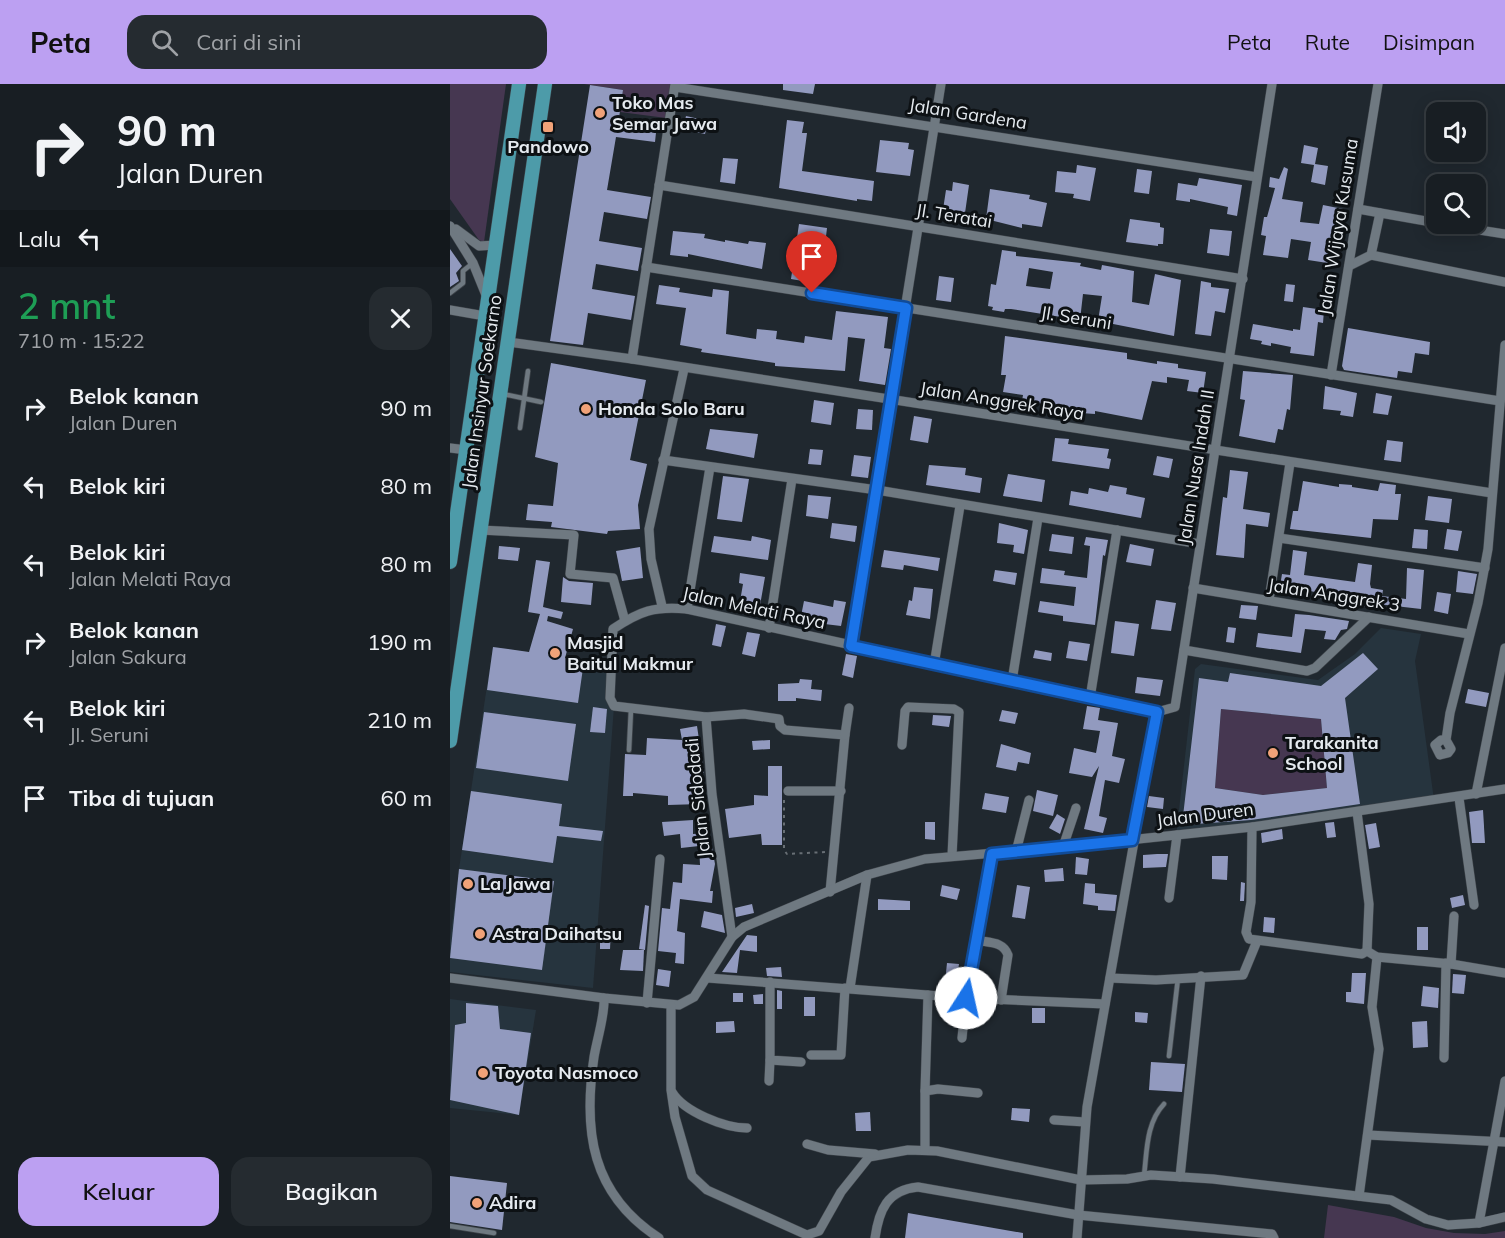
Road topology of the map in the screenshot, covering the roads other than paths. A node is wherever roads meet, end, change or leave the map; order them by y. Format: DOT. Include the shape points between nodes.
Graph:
graph roads {
  1 [pos="519,84"];
  2 [pos="545,84"];
  3 [pos="941,84"];
  4 [pos="1272,84"];
  5 [pos="1378,84"];
  6 [pos="675,86"];
  7 [pos="935,126"];
  8 [pos="1257,177"];
  9 [pos="659,185"];
  10 [pos="1358,209"];
  11 [pos="1380,213"];
  12 [pos="1426,221"];
  13 [pos="450,224"];
  14 [pos="919,227"];
  15 [pos="1486,231"];
  16 [pos="1505,234"];
  17 [pos="495,245"];
  18 [pos="1371,255"];
  19 [pos="473,263"];
  20 [pos="1349,266"];
  21 [pos="646,267"];
  22 [pos="1243,279"];
  23 [pos="1505,282"];
  24 [pos="450,293"];
  25 [pos="488,300"];
  26 [pos="906,308"];
  27 [pos="450,310"];
  28 [pos="485,316"];
  29 [pos="508,342"];
  30 [pos="1505,345"];
  31 [pos="632,359"];
  32 [pos="1230,359"];
  33 [pos="684,369"];
  34 [pos="528,371"];
  35 [pos="1331,375"];
  36 [pos="500,394"];
  37 [pos="524,399"];
  38 [pos="892,400"];
  39 [pos="1500,401"];
  40 [pos="541,402"];
  41 [pos="519,428"];
  42 [pos="450,448"];
  43 [pos="466,450"];
  44 [pos="1216,452"];
  45 [pos="663,460"];
  46 [pos="1290,463"];
  47 [pos="710,467"];
  48 [pos="792,479"];
  49 [pos="877,490"];
  50 [pos="1492,493"];
  51 [pos="960,506"];
  52 [pos="454,511"];
  53 [pos="1038,518"];
  54 [pos="480,530"];
  55 [pos="1117,530"];
  56 [pos="1279,538"];
  57 [pos="1200,544"];
  58 [pos="450,562"];
  59 [pos="1485,568"];
  60 [pos="1193,588"];
  61 [pos="1269,600"];
  62 [pos="662,606"];
  63 [pos="687,609"];
  64 [pos="1369,617"];
  65 [pos="625,621"];
  66 [pos="769,628"];
  67 [pos="1469,634"];
  68 [pos="851,646"];
  69 [pos="1505,648"];
  70 [pos="1184,650"];
  71 [pos="934,664"];
  72 [pos="1012,681"];
  73 [pos="1090,698"];
  74 [pos="1493,707"];
  75 [pos="849,708"];
  76 [pos="1505,708"];
  77 [pos="631,709"];
  78 [pos="1157,712"];
  79 [pos="706,717"];
  80 [pos="845,735"];
  81 [pos="1446,740"];
  82 [pos="450,741"];
  83 [pos="902,746"];
  84 [pos="629,750"];
  85 [pos="1505,789"];
  86 [pos="788,791"];
  87 [pos="841,792"];
  88 [pos="1476,794"];
  89 [pos="1458,798"];
  90 [pos="1029,800"];
  91 [pos="1076,808"];
  92 [pos="1357,812"];
  93 [pos="1252,827"];
  94 [pos="1177,835"];
  95 [pos="1132,840"];
  96 [pos="1063,848"];
  97 [pos="1016,852"];
  98 [pos="992,854"];
  99 [pos="952,856"];
  100 [pos="660,859"];
  101 [pos="867,875"];
  102 [pos="830,892"];
  103 [pos="1169,898"];
  104 [pos="1474,905"];
  105 [pos="1454,916"];
  106 [pos="732,937"];
  107 [pos="976,940"];
  108 [pos="1257,941"];
  109 [pos="1367,951"];
  110 [pos="1377,957"];
  111 [pos="1448,964"];
  112 [pos="1505,973"];
  113 [pos="1201,976"];
  114 [pos="450,978"];
  115 [pos="708,978"];
  116 [pos="1110,978"];
  117 [pos="1178,978"];
  118 [pos="770,982"];
  119 [pos="847,988"];
  120 [pos="927,995"];
  121 [pos="966,998"];
  122 [pos="1001,1000"];
  123 [pos="603,1001"];
  124 [pos="647,1003"];
  125 [pos="1104,1004"];
  126 [pos="671,1006"];
  127 [pos="962,1038"];
  128 [pos="811,1055"];
  129 [pos="1169,1056"];
  130 [pos="1444,1058"];
  131 [pos="770,1060"];
  132 [pos="801,1062"];
  133 [pos="769,1081"];
  134 [pos="1505,1081"];
  135 [pos="671,1090"];
  136 [pos="925,1091"];
  137 [pos="978,1093"];
  138 [pos="1164,1104"];
  139 [pos="1054,1120"];
  140 [pos="1084,1122"];
  141 [pos="747,1128"];
  142 [pos="1368,1134"];
  143 [pos="1500,1142"];
  144 [pos="807,1144"];
  145 [pos="925,1146"];
  146 [pos="877,1154"];
  147 [pos="1144,1176"];
  148 [pos="1180,1177"];
  149 [pos="1081,1180"];
  150 [pos="1359,1197"];
  151 [pos="1078,1215"];
  152 [pos="1505,1217"];
  153 [pos="1479,1223"];
  154 [pos="450,1226"];
  155 [pos="494,1233"];
  156 [pos="659,1238"];
  157 [pos="875,1238"];
  158 [pos="1077,1238"];
  159 [pos="1274,1238"];
  1 -- 17 [label="main road, Jalan Insinyur Soekarno"];
  2 -- 29 [label="main road, Jalan Insinyur Soekarno"];
  3 -- 7 [label="street"];
  4 -- 8 [label="street, Jalan Nusa Indah II"];
  5 -- 10 [label="street, Jalan Wijaya Kusuma"];
  6 -- 7 [label="street, Jalan Gardena"];
  6 -- 9 [label="street"];
  7 -- 8 [label="street, Jalan Gardena"];
  7 -- 14 [label="street"];
  8 -- 22 [label="street, Jalan Nusa Indah II"];
  9 -- 14 [label="street, Jl. Teratai"];
  9 -- 21 [label="street"];
  10 -- 11 [label="street"];
  10 -- 20 [label="street, Jalan Wijaya Kusuma"];
  11 -- 12 [label="street"];
  11 -- 18 [label="street"];
  13 -- 17 [label="street" via="479,246"];
  13 -- 19 [label="street"];
  14 -- 22 [label="street, Jl. Teratai"];
  14 -- 26 [label="street"];
  15 -- 16 [label="street"];
  17 -- 25 [label="main road, Jalan Insinyur Soekarno"];
  18 -- 20 [label="street"];
  18 -- 23 [label="street"];
  19 -- 24 [label="lane" via="463,271 464,283"];
  19 -- 25 [label="street"];
  20 -- 35 [label="street, Jalan Wijaya Kusuma"];
  21 -- 26 [label="street, Jl. Seruni"];
  21 -- 31 [label="street"];
  22 -- 32 [label="street, Jalan Nusa Indah II"];
  25 -- 28 [label="main road, Jalan Insinyur Soekarno"];
  26 -- 32 [label="street, Jl. Seruni"];
  26 -- 38 [label="street"];
  27 -- 28 [label="street"];
  28 -- 43 [label="main road, Jalan Insinyur Soekarno"];
  29 -- 31 [label="street, Jalan Anggrek Raya"];
  29 -- 36 [label="main road, Jalan Insinyur Soekarno"];
  30 -- 39 [label="street"];
  31 -- 33 [label="street, Jalan Anggrek Raya"];
  32 -- 35 [label="street, Jl. Seruni"];
  32 -- 44 [label="street, Jalan Nusa Indah II"];
  33 -- 38 [label="street, Jalan Anggrek Raya"];
  33 -- 45 [label="street"];
  34 -- 37 [label="lane"];
  35 -- 39 [label="street, Jl. Seruni"];
  36 -- 37 [label="lane"];
  36 -- 54 [label="main road, Jalan Insinyur Soekarno"];
  37 -- 40 [label="lane"];
  37 -- 41 [label="lane"];
  38 -- 44 [label="street, Jalan Anggrek Raya"];
  38 -- 49 [label="street"];
  39 -- 50 [label="street"];
  42 -- 43 [label="street"];
  43 -- 52 [label="main road, Jalan Insinyur Soekarno"];
  44 -- 46 [label="street, Jalan Anggrek Raya"];
  44 -- 57 [label="street, Jalan Nusa Indah II"];
  45 -- 47 [label="street"];
  45 -- 62 [label="street" via="649,529 651,559"];
  46 -- 50 [label="street, Jalan Anggrek Raya"];
  46 -- 56 [label="street"];
  47 -- 48 [label="street"];
  47 -- 63 [label="street"];
  48 -- 49 [label="street"];
  48 -- 66 [label="street"];
  49 -- 51 [label="street"];
  49 -- 68 [label="street"];
  50 -- 59 [label="street"];
  51 -- 53 [label="street"];
  51 -- 71 [label="street"];
  52 -- 58 [label="main road, Jalan Insinyur Soekarno"];
  53 -- 55 [label="street"];
  53 -- 72 [label="street"];
  54 -- 65 [label="street" via="574,535 570,574 613,578"];
  54 -- 82 [label="main road, Jalan Insinyur Soekarno"];
  55 -- 57 [label="street"];
  55 -- 73 [label="street"];
  56 -- 59 [label="street"];
  56 -- 61 [label="street"];
  57 -- 60 [label="street, Jalan Nusa Indah II"];
  59 -- 67 [label="street"];
  60 -- 61 [label="street, Jalan Anggrek 3"];
  60 -- 70 [label="street, Jalan Nusa Indah II"];
  61 -- 64 [label="street, Jalan Anggrek 3"];
  62 -- 63 [label="street, Jalan Melati Raya"];
  62 -- 65 [label="street"];
  63 -- 66 [label="street, Jalan Melati Raya"];
  64 -- 67 [label="street, Jalan Anggrek 3"];
  64 -- 70 [label="street" via="1307,671"];
  65 -- 77 [label="street, Jalan Sidodadi" via="613,629 610,702"];
  66 -- 68 [label="street, Jalan Melati Raya"];
  67 -- 81 [label="street"];
  68 -- 71 [label="street, Jalan Melati Raya"];
  69 -- 74 [label="street"];
  70 -- 78 [label="street, Jalan Nusa Indah II" via="1175,707"];
  71 -- 72 [label="street, Jalan Melati Raya"];
  72 -- 73 [label="street, Jalan Melati Raya"];
  73 -- 78 [label="street, Jalan Melati Raya"];
  74 -- 76 [label="street"];
  74 -- 88 [label="street"];
  75 -- 80 [label="street"];
  77 -- 79 [label="street, Jalan Sidodadi"];
  77 -- 84 [label="lane"];
  78 -- 95 [label="street"];
  79 -- 80 [label="street" via="744,714 779,719 785,730"];
  79 -- 106 [label="street, Jalan Sidodadi" via="712,794"];
  80 -- 87 [label="street"];
  83 -- 99 [label="street" via="908,707 959,712"];
  85 -- 88 [label="street, Jalan Duren"];
  86 -- 87 [label="street"];
  87 -- 102 [label="street"];
  88 -- 89 [label="street, Jalan Duren"];
  89 -- 92 [label="street, Jalan Duren"];
  89 -- 104 [label="street"];
  90 -- 97 [label="street"];
  91 -- 96 [label="street"];
  92 -- 93 [label="street, Jalan Duren"];
  92 -- 109 [label="street" via="1369,904"];
  93 -- 94 [label="street, Jalan Duren"];
  93 -- 108 [label="street" via="1251,902 1246,932 1249,939"];
  94 -- 95 [label="street, Jalan Duren"];
  94 -- 103 [label="street"];
  95 -- 96 [label="street, Jalan Duren"];
  95 -- 116 [label="street"];
  96 -- 97 [label="street, Jalan Duren"];
  97 -- 98 [label="street, Jalan Duren"];
  98 -- 99 [label="street, Jalan Duren"];
  98 -- 107 [label="street"];
  99 -- 101 [label="street, Jalan Duren"];
  100 -- 124 [label="street"];
  101 -- 102 [label="street, Jalan Duren"];
  101 -- 119 [label="street"];
  102 -- 106 [label="street, Jalan Duren" via="754,922"];
  105 -- 111 [label="street"];
  106 -- 115 [label="street, Jalan Duren"];
  107 -- 121 [label="street"];
  107 -- 122 [label="street" via="1001,945 1006,950"];
  108 -- 109 [label="street" via="1352,953"];
  108 -- 113 [label="street" via="1243,975"];
  109 -- 110 [label="street"];
  110 -- 111 [label="street"];
  110 -- 142 [label="street" via="1372,1007 1379,1043"];
  111 -- 112 [label="street"];
  111 -- 130 [label="street"];
  113 -- 117 [label="street"];
  113 -- 148 [label="street"];
  114 -- 123 [label="street"];
  115 -- 118 [label="street"];
  115 -- 126 [label="street, Jalan Duren" via="694,997"];
  116 -- 117 [label="street"];
  116 -- 125 [label="street"];
  117 -- 129 [label="lane"];
  118 -- 119 [label="street"];
  118 -- 131 [label="street"];
  119 -- 120 [label="street"];
  119 -- 128 [label="street" via="841,1055"];
  120 -- 121 [label="street"];
  120 -- 136 [label="street"];
  121 -- 122 [label="street"];
  121 -- 127 [label="street"];
  122 -- 125 [label="street"];
  123 -- 124 [label="street"];
  123 -- 156 [label="street" via="590,1092 596,1162 630,1215"];
  124 -- 126 [label="street"];
  125 -- 140 [label="street"];
  126 -- 135 [label="street"];
  131 -- 132 [label="street"];
  131 -- 133 [label="street"];
  134 -- 143 [label="street"];
  135 -- 141 [label="street" via="680,1102 720,1124"];
  135 -- 146 [label="street" via="679,1136 698,1184 803,1234 819,1231 855,1172"];
  136 -- 137 [label="street"];
  136 -- 145 [label="street"];
  138 -- 147 [label="lane" via="1150,1128"];
  139 -- 140 [label="street"];
  140 -- 149 [label="street"];
  142 -- 143 [label="street"];
  142 -- 150 [label="street"];
  143 -- 153 [label="street"];
  144 -- 146 [label="street"];
  145 -- 146 [label="street"];
  145 -- 149 [label="street"];
  147 -- 148 [label="street"];
  147 -- 149 [label="street"];
  148 -- 150 [label="street"];
  149 -- 151 [label="street"];
  150 -- 153 [label="street" via="1391,1200 1433,1222"];
  151 -- 157 [label="street" via="936,1189 905,1188 885,1202"];
  151 -- 158 [label="street"];
  151 -- 159 [label="street" via="1272,1234"];
  152 -- 153 [label="street"];
  154 -- 155 [label="lane"];
}
